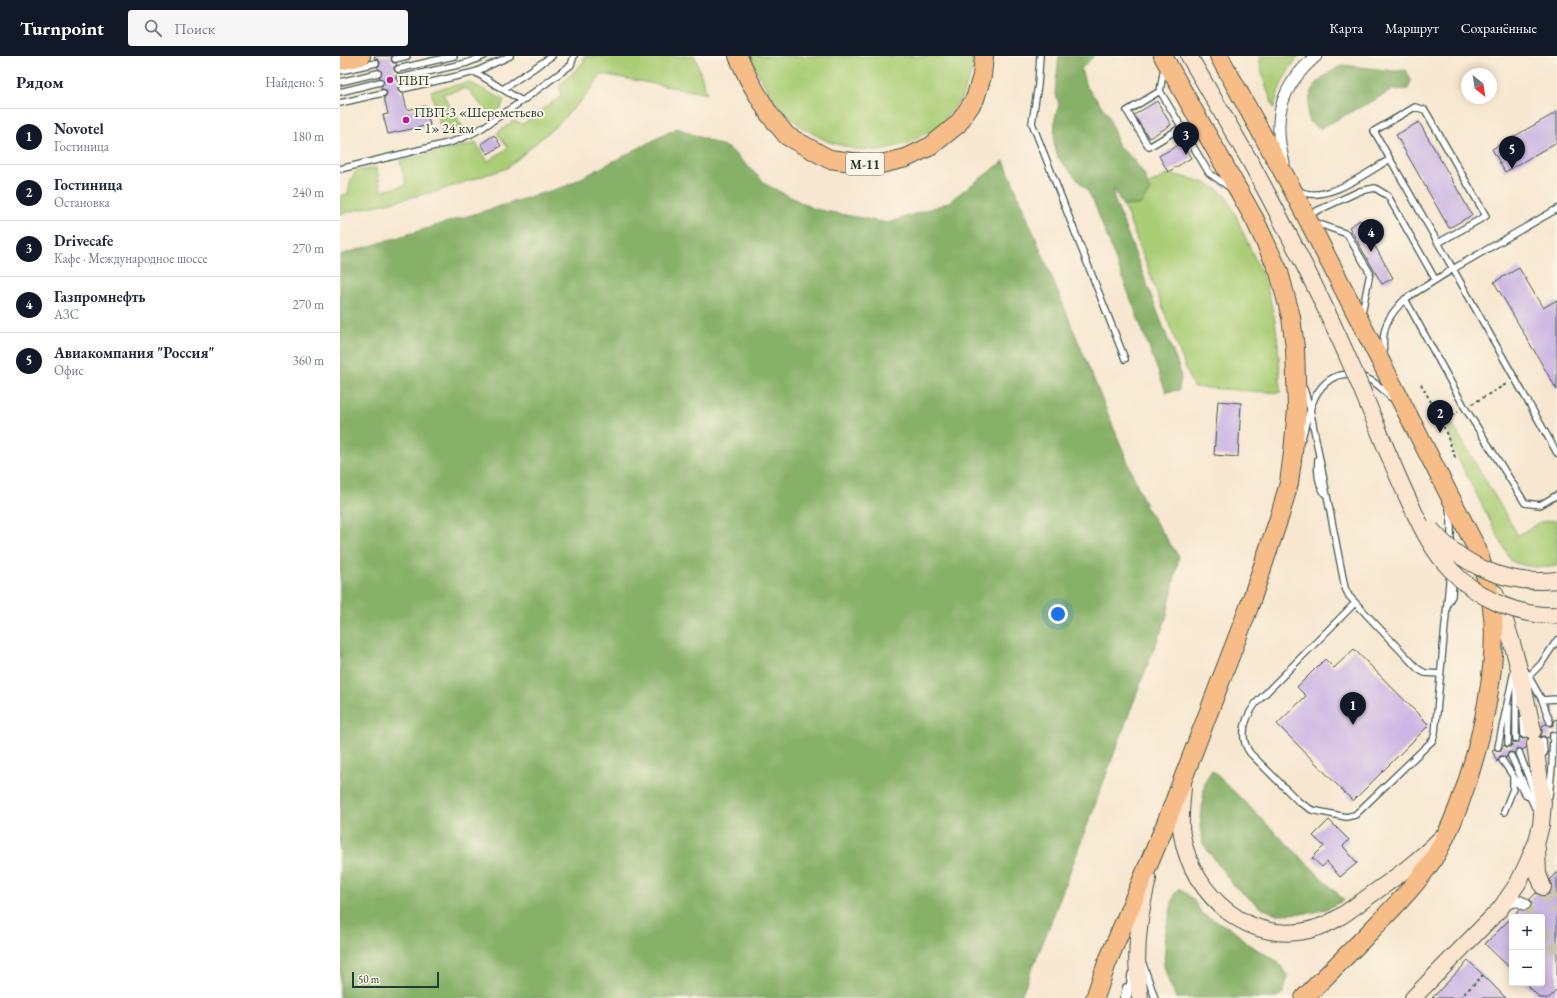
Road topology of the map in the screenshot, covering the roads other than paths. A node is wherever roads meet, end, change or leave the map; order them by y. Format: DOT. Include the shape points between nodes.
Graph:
graph roads {
  1 [pos="407,56"];
  2 [pos="454,56"];
  3 [pos="484,56"];
  4 [pos="510,56"];
  5 [pos="552,56"];
  6 [pos="574,56"];
  7 [pos="738,56"];
  8 [pos="984,56"];
  9 [pos="1040,56"];
  10 [pos="1189,56"];
  11 [pos="1219,56"];
  12 [pos="1315,58"];
  13 [pos="395,59"];
  14 [pos="1164,59"];
  15 [pos="368,60"];
  16 [pos="340,61"];
  17 [pos="398,69"];
  18 [pos="340,71"];
  19 [pos="475,72"];
  20 [pos="378,73"];
  21 [pos="400,78"];
  22 [pos="340,82"];
  23 [pos="380,82"];
  24 [pos="402,89"];
  25 [pos="503,89"];
  26 [pos="1160,90"];
  27 [pos="340,92"];
  28 [pos="383,93"];
  29 [pos="522,102"];
  30 [pos="340,103"];
  31 [pos="1182,127"];
  32 [pos="1390,159"];
  33 [pos="340,169"];
  34 [pos="1290,185"];
  35 [pos="1240,194"];
  36 [pos="1557,209"];
  37 [pos="1306,218"];
  38 [pos="1438,243"];
  39 [pos="1453,269"];
  40 [pos="1435,279"];
  41 [pos="1405,299"];
  42 [pos="1360,323"];
  43 [pos="1124,359"];
  44 [pos="1296,364"];
  45 [pos="1386,371"];
  46 [pos="1310,409"];
  47 [pos="1411,422"];
  48 [pos="1557,453"];
  49 [pos="1289,483"];
  50 [pos="1443,485"];
  51 [pos="1403,488"];
  52 [pos="1557,495"];
  53 [pos="1477,549"];
  54 [pos="1451,554"];
  55 [pos="1450,563"];
  56 [pos="1557,580"];
  57 [pos="1355,603"];
  58 [pos="1557,615"];
  59 [pos="1557,640"];
  60 [pos="1520,668"];
  61 [pos="1440,674"];
  62 [pos="1510,691"];
  63 [pos="1557,698"];
  64 [pos="1542,700"];
  65 [pos="1535,710"];
  66 [pos="1550,722"];
  67 [pos="1553,735"];
  68 [pos="1534,737"];
  69 [pos="1516,739"];
  70 [pos="1508,743"];
  71 [pos="1498,747"];
  72 [pos="1519,752"];
  73 [pos="1511,756"];
  74 [pos="1544,758"];
  75 [pos="1502,760"];
  76 [pos="1531,762"];
  77 [pos="1544,766"];
  78 [pos="1184,775"];
  79 [pos="1513,776"];
  80 [pos="1539,804"];
  81 [pos="1504,812"];
  82 [pos="1541,825"];
  83 [pos="1449,829"];
  84 [pos="1537,841"];
  85 [pos="1157,843"];
  86 [pos="1542,887"];
  87 [pos="1525,904"];
  88 [pos="1500,909"];
  89 [pos="1137,951"];
  90 [pos="1134,970"];
  91 [pos="1144,996"];
  92 [pos="1094,998"];
  93 [pos="1124,998"];
  94 [pos="1128,998"];
  95 [pos="1134,998"];
  96 [pos="1155,998"];
  97 [pos="1304,998"];
  98 [pos="1413,998"];
  1 -- 13 [label="lane"];
  2 -- 17 [label="lane"];
  3 -- 21 [label="lane"];
  4 -- 19 [label="lane"];
  5 -- 25 [label="lane"];
  6 -- 29 [label="lane" via="571,65"];
  7 -- 8 [label="main road, М-11" via="769,114 787,136 829,159 877,165 906,158 931,146 958,124 975,99 982,76"];
  9 -- 43 [label="lane" via="1032,123"];
  10 -- 51 [label="street, bridge" via="1251,163 1334,325"];
  11 -- 34 [label="main road"];
  12 -- 34 [label="street" via="1299,71 1291,82 1280,113 1280,150"];
  14 -- 26 [label="lane"];
  14 -- 35 [label="main road"];
  15 -- 16 [label="main road"];
  15 -- 18 [label="lane"];
  19 -- 24 [label="lane"];
  19 -- 25 [label="lane"];
  20 -- 22 [label="lane"];
  23 -- 27 [label="lane"];
  25 -- 29 [label="lane"];
  26 -- 31 [label="lane"];
  26 -- 31 [label="lane" via="1127,111 1149,147"];
  28 -- 30 [label="lane"];
  29 -- 33 [label="lane" via="482,128 452,142"];
  31 -- 35 [label="lane" via="1209,173"];
  32 -- 34 [label="lane" via="1326,194 1301,192"];
  32 -- 38 [label="lane"];
  32 -- 38 [label="lane" via="1374,130 1415,107 1425,110 1486,216"];
  34 -- 37 [label="main road"];
  35 -- 44 [label="main road" via="1279,272 1291,317"];
  36 -- 39 [label="lane"];
  37 -- 40 [label="lane" via="1360,191 1375,188 1388,196"];
  37 -- 42 [label="main road"];
  37 -- 42 [label="lane" via="1347,234 1370,273"];
  38 -- 39 [label="lane"];
  39 -- 40 [label="lane"];
  39 -- 48 [label="lane"];
  40 -- 41 [label="lane"];
  41 -- 45 [label="lane" via="1392,311 1386,324 1382,340"];
  41 -- 52 [label="lane" via="1465,408 1525,503 1540,505"];
  42 -- 45 [label="main road"];
  44 -- 46 [label="lane"];
  44 -- 49 [label="main road" via="1297,409"];
  45 -- 47 [label="main road"];
  46 -- 47 [label="lane" via="1315,397 1328,381 1345,373 1355,374 1377,384"];
  46 -- 49 [label="lane"];
  46 -- 57 [label="lane" via="1345,588"];
  47 -- 50 [label="main road"];
  49 -- 78 [label="main road" via="1249,607"];
  50 -- 53 [label="main road"];
  50 -- 54 [label="lane" via="1451,522"];
  51 -- 56 [label="street, bridge" via="1424,520 1459,556 1478,567 1514,579"];
  51 -- 58 [label="street, bridge" via="1435,550 1464,582 1496,602 1513,609"];
  53 -- 60 [label="street" via="1507,624"];
  53 -- 83 [label="main road" via="1492,608 1493,664 1473,762"];
  55 -- 61 [label="lane"];
  57 -- 61 [label="lane" via="1418,669 1425,673"];
  57 -- 61 [label="lane" via="1248,714 1244,729 1245,745 1299,802 1312,810 1346,816 1355,815 1433,740"];
  59 -- 60 [label="lane" via="1541,664"];
  60 -- 62 [label="lane"];
  60 -- 64 [label="lane"];
  60 -- 65 [label="lane"];
  60 -- 68 [label="street"];
  60 -- 69 [label="lane"];
  62 -- 70 [label="lane"];
  62 -- 71 [label="lane"];
  63 -- 64 [label="lane"];
  64 -- 66 [label="lane"];
  67 -- 82 [label="lane" via="1548,802"];
  68 -- 74 [label="lane"];
  68 -- 80 [label="street"];
  72 -- 82 [label="lane" via="1538,804"];
  73 -- 80 [label="lane"];
  75 -- 79 [label="lane"];
  76 -- 80 [label="lane"];
  77 -- 80 [label="lane"];
  78 -- 83 [label="street" via="1180,820 1187,855 1195,873 1212,898 1233,916 1272,932 1287,933 1314,929 1340,918 1427,852"];
  78 -- 85 [label="main road"];
  79 -- 80 [label="lane"];
  79 -- 81 [label="lane" via="1512,789"];
  80 -- 82 [label="street"];
  82 -- 84 [label="street"];
  83 -- 97 [label="main road" via="1433,860 1394,908"];
  84 -- 86 [label="street" via="1536,860"];
  84 -- 88 [label="street" via="1518,883"];
  85 -- 89 [label="street" via="1145,889"];
  85 -- 92 [label="main road"];
  87 -- 88 [label="street" via="1514,900"];
  88 -- 98 [label="street"];
  89 -- 90 [label="street"];
  89 -- 96 [label="lane"];
  90 -- 91 [label="street"];
  90 -- 93 [label="lane"];
  90 -- 94 [label="lane"];
  90 -- 95 [label="lane"];
}
